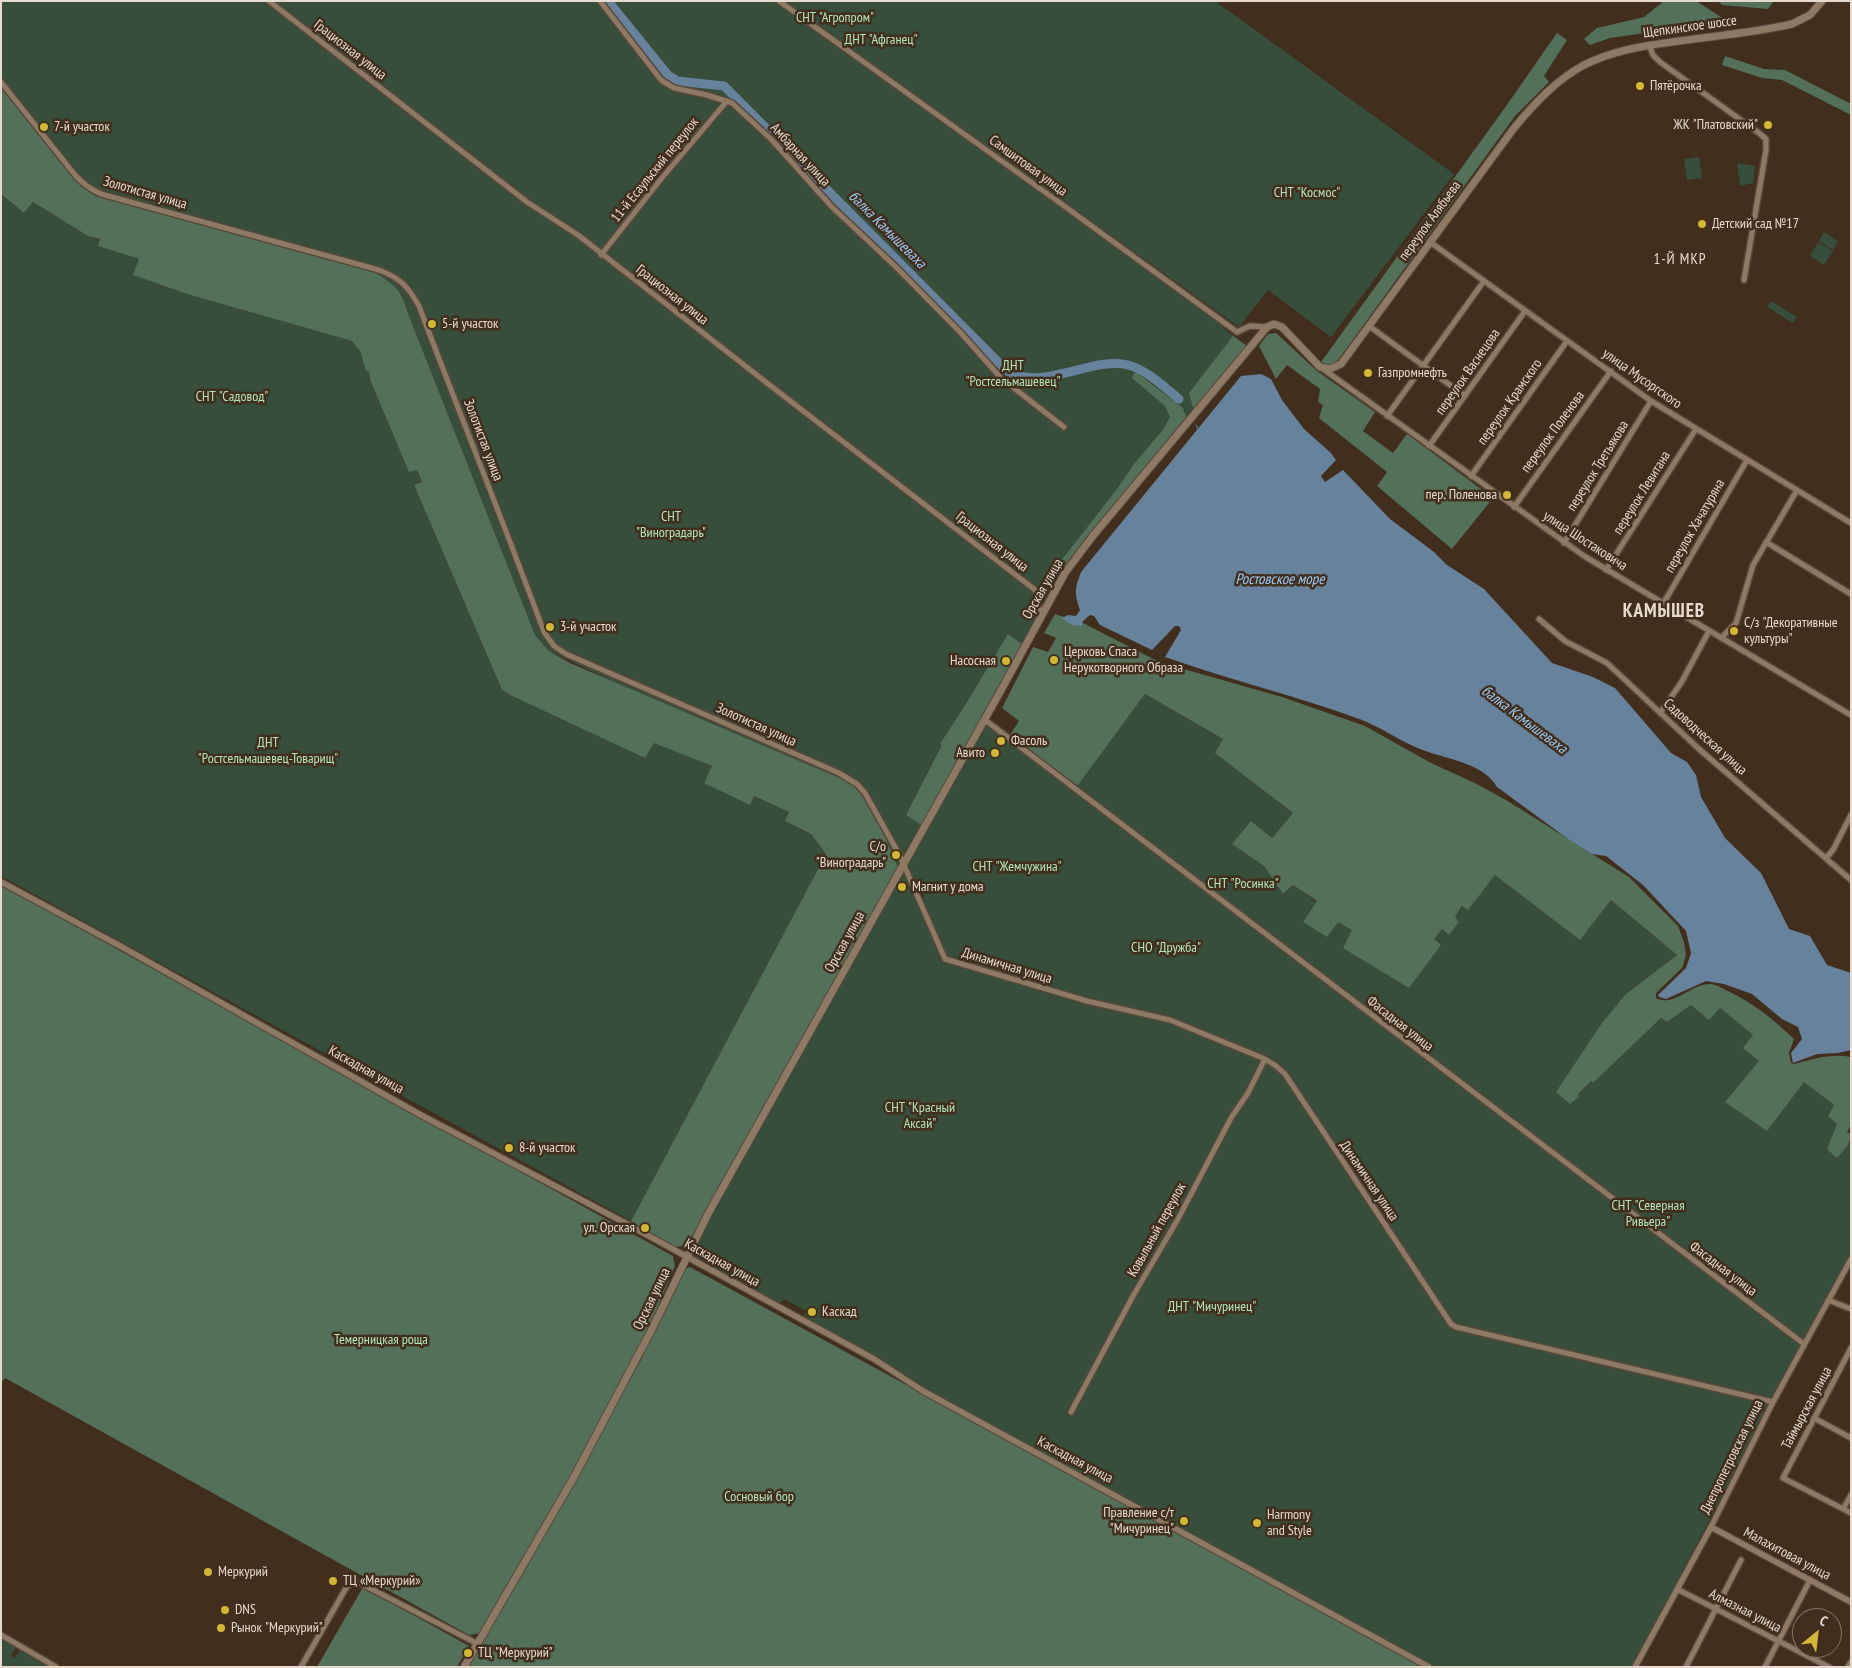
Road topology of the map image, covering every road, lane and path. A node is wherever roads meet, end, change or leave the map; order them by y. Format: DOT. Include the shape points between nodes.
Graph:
graph roads {
  1 [pos="270,1"];
  2 [pos="600,1"];
  3 [pos="779,1"];
  4 [pos="1822,1"];
  5 [pos="1649,45"];
  6 [pos="1560,81"];
  7 [pos="1,82"];
  8 [pos="728,101"];
  9 [pos="1430,242"];
  10 [pos="601,255"];
  11 [pos="1744,280"];
  12 [pos="1484,282"];
  13 [pos="1525,311"];
  14 [pos="1369,326"];
  15 [pos="1268,327"];
  16 [pos="1567,341"];
  17 [pos="1423,366"];
  18 [pos="1320,367"];
  19 [pos="1611,371"];
  20 [pos="1465,396"];
  21 [pos="1652,401"];
  22 [pos="1388,416"];
  23 [pos="1064,427"];
  24 [pos="1696,429"];
  25 [pos="1429,446"];
  26 [pos="1747,460"];
  27 [pos="1471,476"];
  28 [pos="1797,490"];
  29 [pos="1514,507"];
  30 [pos="1851,523"];
  31 [pos="1564,542"];
  32 [pos="1766,542"];
  33 [pos="1606,570"];
  34 [pos="1851,594"];
  35 [pos="1663,604"];
  36 [pos="1040,619"];
  37 [pos="1539,619"];
  38 [pos="1709,631"];
  39 [pos="1721,638"];
  40 [pos="1660,713"];
  41 [pos="1851,715"];
  42 [pos="984,720"];
  43 [pos="1851,815"];
  44 [pos="1826,858"];
  45 [pos="903,862"];
  46 [pos="1851,880"];
  47 [pos="1,882"];
  48 [pos="945,959"];
  49 [pos="1265,1059"];
  50 [pos="686,1257"];
  51 [pos="1851,1258"];
  52 [pos="1828,1300"];
  53 [pos="1851,1309"];
  54 [pos="1804,1344"];
  55 [pos="1851,1348"];
  56 [pos="1773,1402"];
  57 [pos="1071,1412"];
  58 [pos="1814,1418"];
  59 [pos="1851,1438"];
  60 [pos="1851,1495"];
  61 [pos="1843,1509"];
  62 [pos="1851,1513"];
  63 [pos="1711,1527"];
  64 [pos="1741,1560"];
  65 [pos="1810,1580"];
  66 [pos="1677,1589"];
  67 [pos="1851,1602"];
  68 [pos="1717,1609"];
  69 [pos="1,1635"];
  70 [pos="1778,1641"];
  71 [pos="478,1644"];
  72 [pos="1851,1662"];
  73 [pos="56,1667"];
  74 [pos="301,1667"];
  75 [pos="464,1667"];
  76 [pos="1429,1667"];
  77 [pos="1634,1667"];
  78 [pos="1686,1667"];
  79 [pos="1765,1667"];
  80 [pos="1829,1667"];
  81 [pos="1848,1667"];
  1 -- 10 [label="street, Грациозная улица" via="527,202 578,235"];
  2 -- 8 [label="street, Амбарная улица" via="661,80 674,88"];
  3 -- 15 [label="street, Самшитовая улица" via="1237,332 1250,326"];
  4 -- 5 [label="main road, Щепкинское шоссе" via="1810,15 1792,24"];
  5 -- 6 [label="main road, Щепкинское шоссе" via="1597,59"];
  5 -- 11 [label="street" via="1660,62 1766,139"];
  6 -- 9 [label="main road, переулок Алябьева" via="1514,128"];
  7 -- 45 [label="street, Золотистая улица" via="75,175 90,189 379,270 403,283 418,306 544,632 554,646 849,778 865,793"];
  8 -- 10 [label="street, 11-й Есаульский переулок" via="667,171"];
  8 -- 23 [label="street, Амбарная улица" via="772,140 832,207 896,267 1001,378"];
  9 -- 12 [label="street, улица Мусоргского"];
  9 -- 14 [label="main road, переулок Алябьева"];
  10 -- 36 [label="street, Грациозная улица" via="1034,589 1038,594"];
  12 -- 13 [label="street, улица Мусоргского"];
  12 -- 17 [label="street"];
  13 -- 16 [label="street, улица Мусоргского"];
  13 -- 20 [label="street, переулок Васнецова"];
  14 -- 17 [label="street"];
  14 -- 18 [label="main road, переулок Алябьева" via="1341,364 1330,369"];
  15 -- 18 [label="main road" via="1274,324 1282,327"];
  15 -- 36 [label="main road, Орская улица" via="1072,563"];
  16 -- 19 [label="street, улица Мусоргского"];
  16 -- 27 [label="street, переулок Крамского"];
  17 -- 20 [label="street"];
  17 -- 22 [label="street"];
  18 -- 22 [label="street, улица Шостаковича"];
  19 -- 21 [label="street, улица Мусоргского"];
  19 -- 29 [label="street, переулок Поленова"];
  20 -- 25 [label="street, переулок Васнецова"];
  21 -- 24 [label="street, улица Мусоргского"];
  21 -- 31 [label="street, переулок Третьякова"];
  22 -- 25 [label="street, улица Шостаковича"];
  24 -- 26 [label="street, улица Мусоргского"];
  24 -- 33 [label="street, переулок Левитана"];
  25 -- 27 [label="street, улица Шостаковича"];
  26 -- 28 [label="street, улица Мусоргского"];
  26 -- 35 [label="street, переулок Хачатуряна"];
  27 -- 29 [label="street, улица Шостаковича"];
  28 -- 30 [label="street, улица Мусоргского"];
  28 -- 32 [label="street"];
  29 -- 31 [label="street, улица Шостаковича"];
  31 -- 33 [label="street, улица Шостаковича"];
  32 -- 34 [label="street"];
  32 -- 39 [label="street" via="1753,565 1736,623"];
  33 -- 35 [label="street, улица Шостаковича"];
  35 -- 38 [label="street, улица Шостаковича"];
  36 -- 42 [label="main road, Орская улица"];
  37 -- 40 [label="street, Садоводческая улица" via="1565,641 1607,663"];
  38 -- 39 [label="street, улица Шостаковича"];
  38 -- 40 [label="street" via="1681,683"];
  39 -- 41 [label="street, улица Шостаковича"];
  40 -- 44 [label="street, Садоводческая улица"];
  42 -- 45 [label="main road, Орская улица"];
  42 -- 54 [label="street, Фасадная улица"];
  43 -- 44 [label="street"];
  44 -- 46 [label="street, Садоводческая улица"];
  45 -- 48 [label="street, Золотистая улица"];
  45 -- 50 [label="main road, Орская улица"];
  47 -- 50 [label="street, Каскадная улица" via="163,969 419,1114"];
  48 -- 49 [label="street, Динамичная улица" via="1087,1002 1170,1020"];
  49 -- 56 [label="street, Динамичная улица" via="1285,1074 1456,1327"];
  49 -- 57 [label="street, Ковыльный переулок"];
  50 -- 71 [label="main road, Орская улица" via="652,1330 578,1470"];
  50 -- 76 [label="street, Каскадная улица" via="874,1359 923,1391"];
  51 -- 52 [label="street, Днепропетровская улица"];
  52 -- 53 [label="street"];
  52 -- 54 [label="street, Днепропетровская улица"];
  54 -- 56 [label="street, Днепропетровская улица"];
  55 -- 58 [label="street, Таймырская улица"];
  56 -- 63 [label="street, Днепропетровская улица"];
  58 -- 59 [label="street"];
  58 -- 61 [label="street, Таймырская улица" via="1783,1478"];
  60 -- 61 [label="street"];
  61 -- 62 [label="street"];
  63 -- 65 [label="street, Малахитовая улица"];
  63 -- 66 [label="street, Днепропетровская улица"];
  64 -- 68 [label="street"];
  65 -- 67 [label="street, Малахитовая улица"];
  65 -- 70 [label="street"];
  66 -- 68 [label="street, Алмазная улица"];
  66 -- 77 [label="street, Днепропетровская улица"];
  68 -- 70 [label="street, Алмазная улица"];
  68 -- 78 [label="street"];
  69 -- 73 [label="street"];
  70 -- 79 [label="street"];
  70 -- 80 [label="street, Алмазная улица"];
  71 -- 74 [label="street" via="354,1580 346,1588"];
  71 -- 75 [label="main road, Орская улица"];
  72 -- 81 [label="street"];
}
